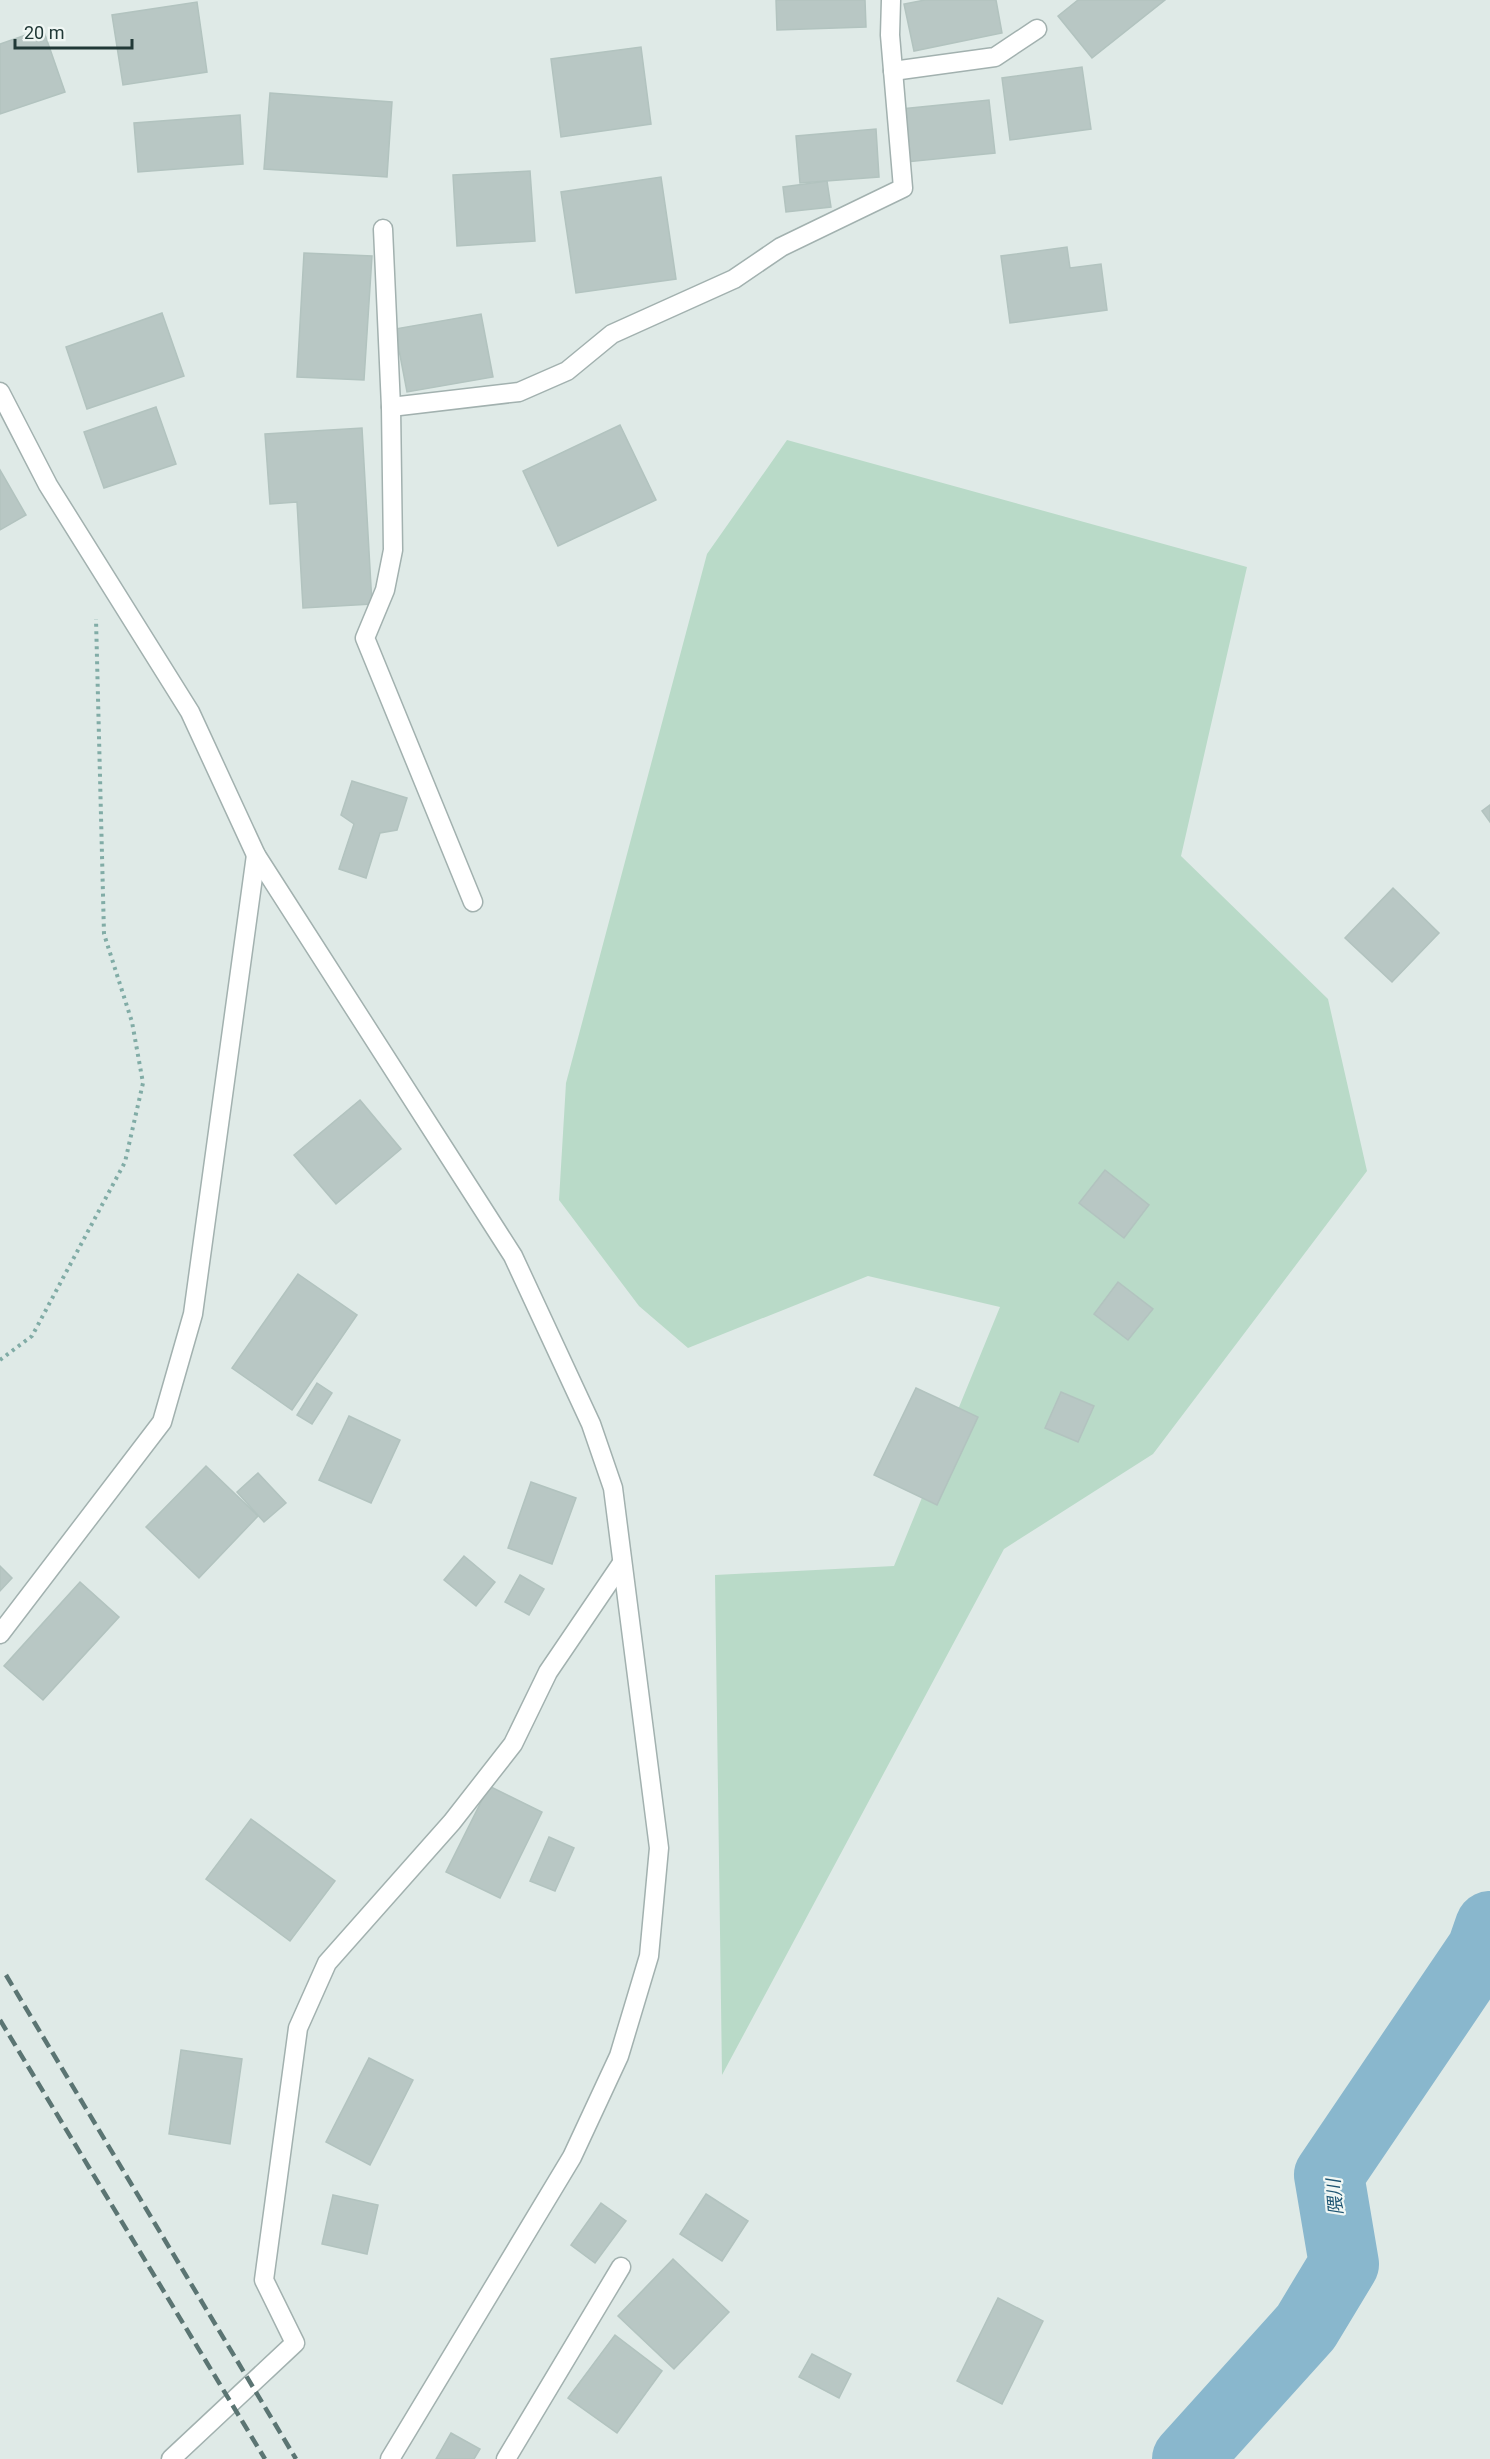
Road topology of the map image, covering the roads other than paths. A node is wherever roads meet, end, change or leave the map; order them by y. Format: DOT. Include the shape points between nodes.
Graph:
graph roads {
  1 [pos="891,0"];
  2 [pos="1037,29"];
  3 [pos="893,70"];
  4 [pos="383,229"];
  5 [pos="0,392"];
  6 [pos="391,407"];
  7 [pos="256,855"];
  8 [pos="473,902"];
  9 [pos="622,1563"];
  10 [pos="0,1634"];
  11 [pos="621,2267"];
  12 [pos="171,2459"];
  13 [pos="390,2459"];
  14 [pos="506,2459"];
  1 -- 3 [label="street"];
  2 -- 3 [label="street" via="995,57"];
  3 -- 6 [label="street" via="903,189 782,247 734,279 612,334 567,371 519,392"];
  4 -- 6 [label="street"];
  5 -- 7 [label="street" via="48,485 190,712"];
  6 -- 8 [label="street" via="393,550 385,590 365,639"];
  7 -- 9 [label="street" via="513,1256 591,1424 613,1488"];
  7 -- 10 [label="street" via="193,1314 162,1422"];
  9 -- 12 [label="street" via="548,1672 513,1744 452,1822 327,1964 298,2028 264,2280 296,2343"];
  9 -- 13 [label="street" via="659,1848 649,1956 619,2056 572,2157"];
  11 -- 14 [label="street"];
}
